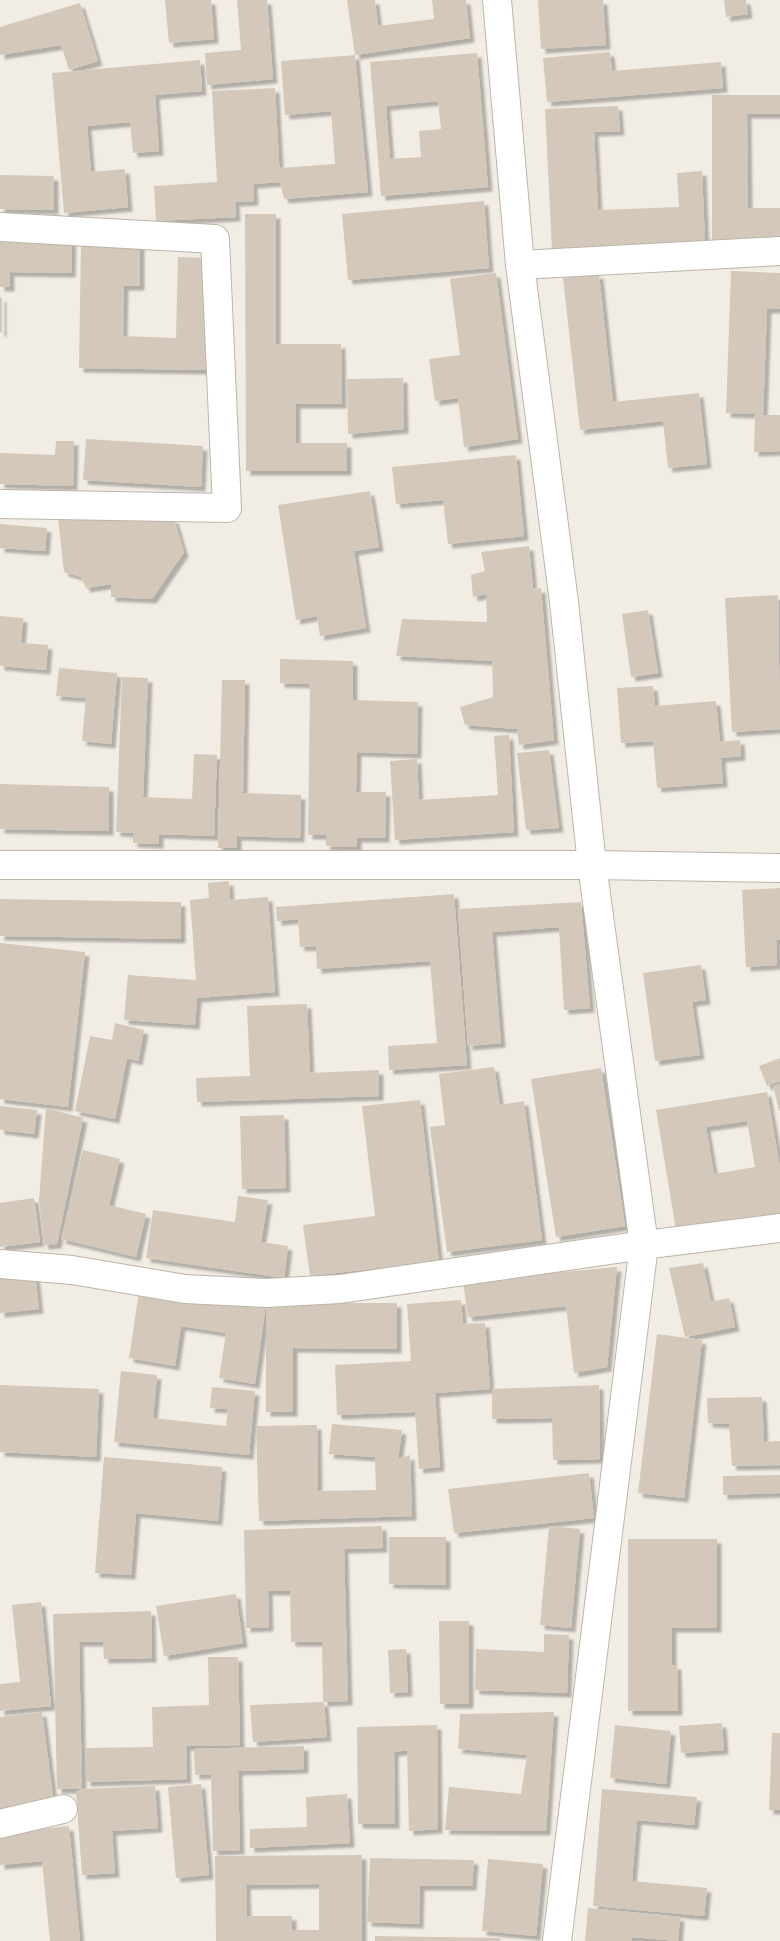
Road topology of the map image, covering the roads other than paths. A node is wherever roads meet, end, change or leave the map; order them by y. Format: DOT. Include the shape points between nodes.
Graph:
graph roads {
  1 [pos="497,0"];
  2 [pos="0,227"];
  3 [pos="780,251"];
  4 [pos="520,265"];
  5 [pos="0,504"];
  6 [pos="0,865"];
  7 [pos="592,865"];
  8 [pos="780,868"];
  9 [pos="780,1228"];
  10 [pos="644,1245"];
  11 [pos="0,1264"];
  12 [pos="63,1809"];
  13 [pos="0,1824"];
  14 [pos="557,1941"];
  1 -- 4 [label="street"];
  2 -- 5 [label="street" via="215,239 228,508"];
  3 -- 4 [label="street"];
  4 -- 7 [label="street" via="564,602"];
  6 -- 7 [label="street"];
  7 -- 8 [label="street"];
  7 -- 10 [label="street"];
  9 -- 10 [label="street"];
  10 -- 11 [label="street" via="340,1289 266,1293 185,1289 72,1270"];
  10 -- 14 [label="street"];
  12 -- 13 [label="street"];
}
